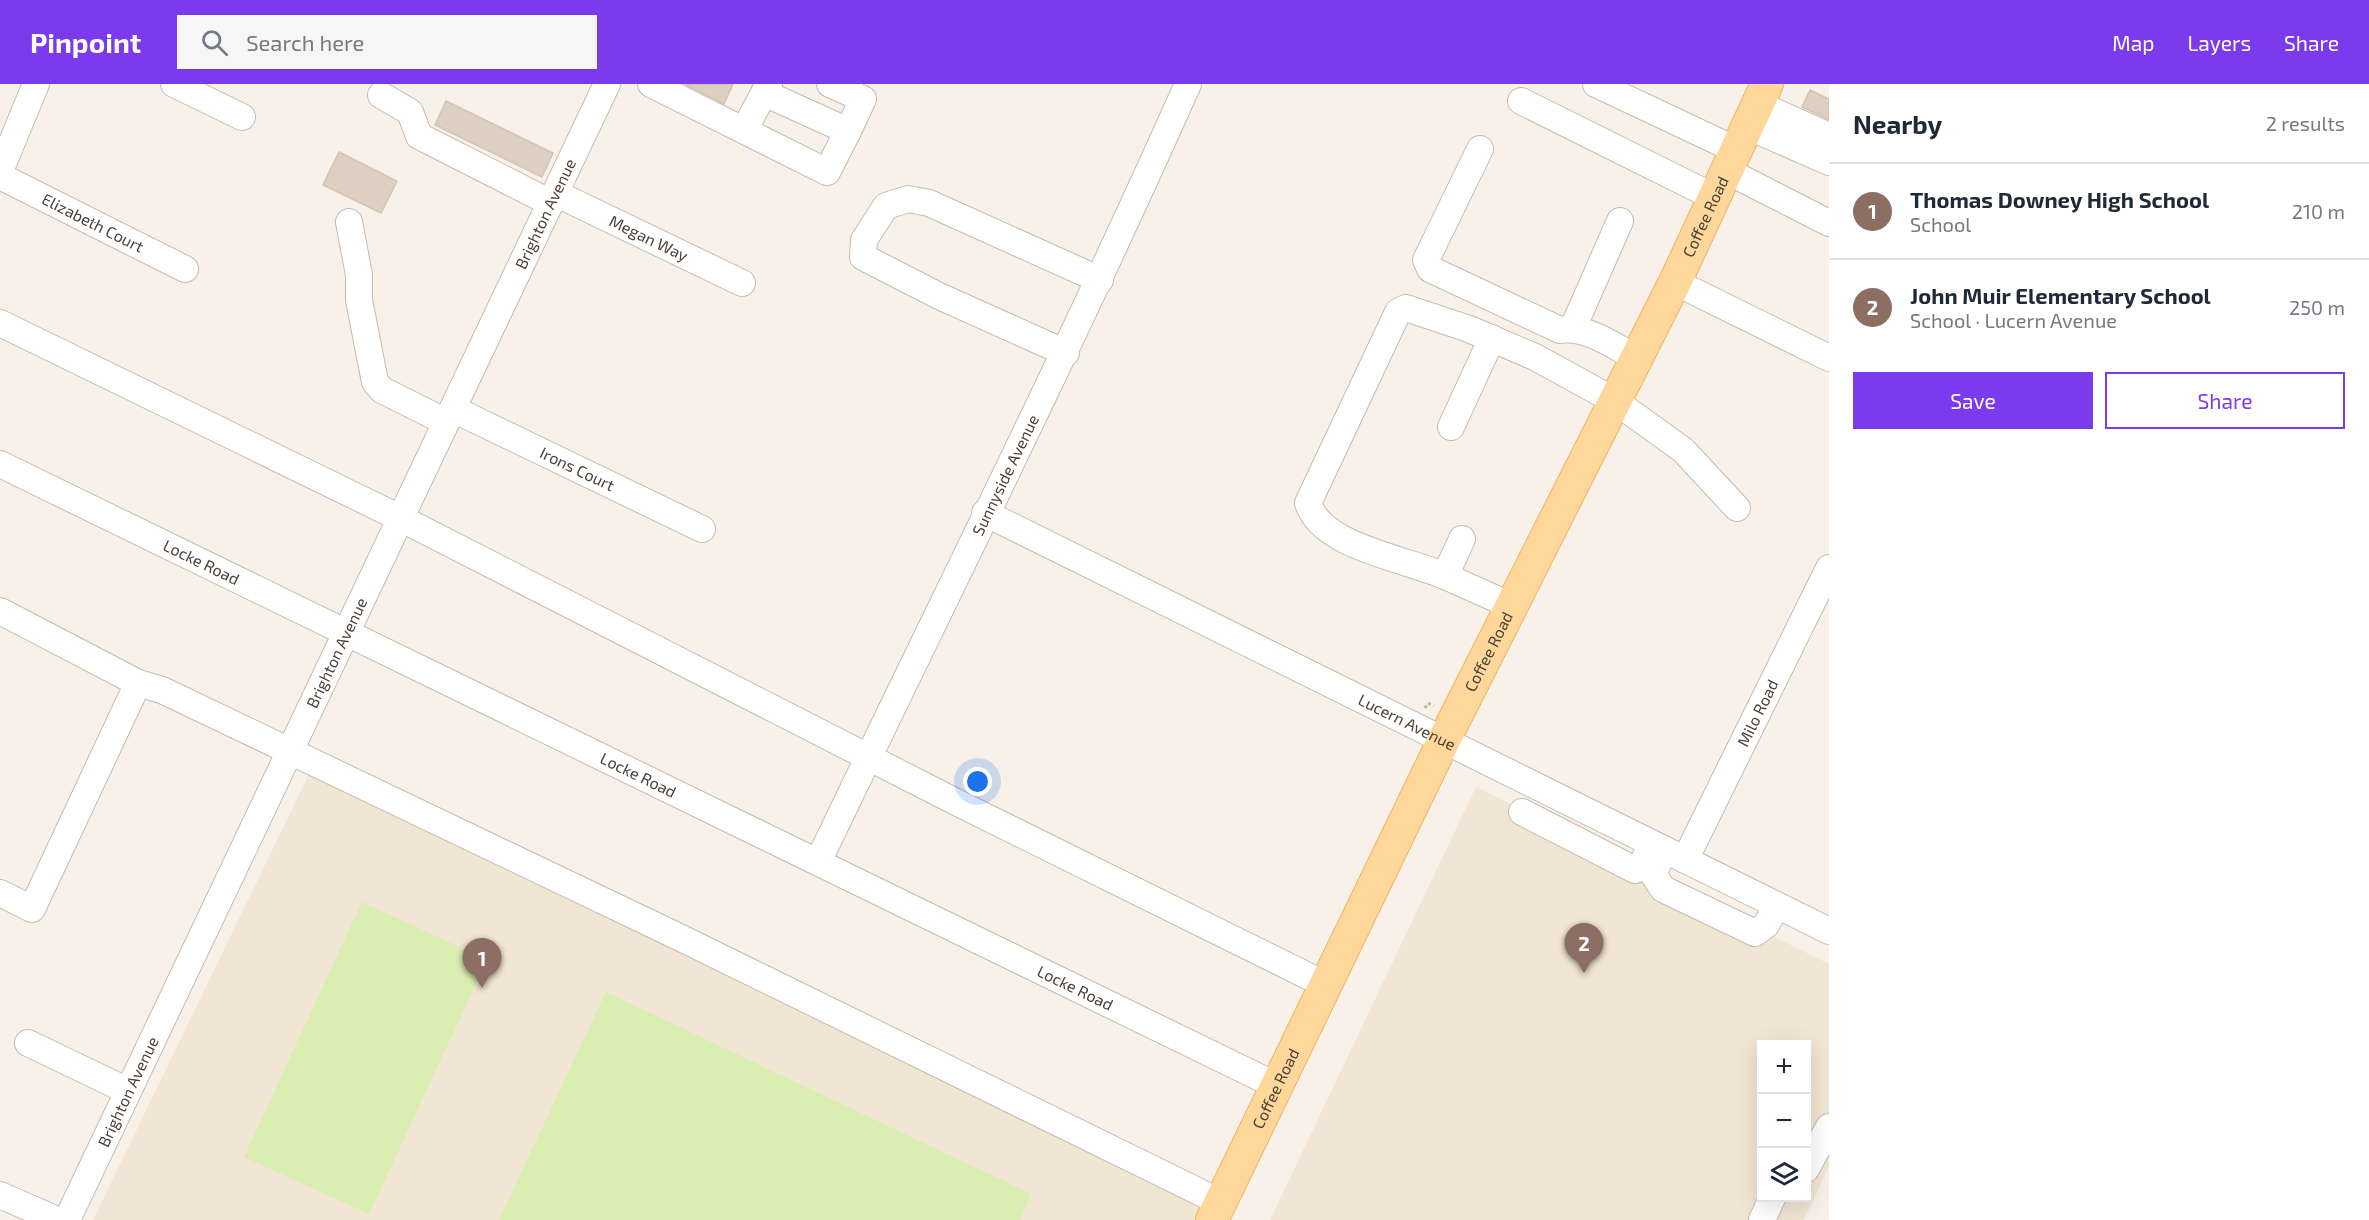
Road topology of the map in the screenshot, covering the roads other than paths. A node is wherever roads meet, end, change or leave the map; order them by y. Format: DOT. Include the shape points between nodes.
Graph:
graph roads {
  1 [pos="36,84"];
  2 [pos="174,84"];
  3 [pos="607,84"];
  4 [pos="651,84"];
  5 [pos="831,84"];
  6 [pos="1188,84"];
  7 [pos="1596,84"];
  8 [pos="766,88"];
  9 [pos="381,94"];
  10 [pos="1521,101"];
  11 [pos="242,117"];
  12 [pos="744,130"];
  13 [pos="848,131"];
  14 [pos="1829,136"];
  15 [pos="1742,139"];
  16 [pos="1480,149"];
  17 [pos="1829,162"];
  18 [pos="0,171"];
  19 [pos="0,177"];
  20 [pos="553,198"];
  21 [pos="1620,221"];
  22 [pos="350,222"];
  23 [pos="1829,223"];
  24 [pos="185,269"];
  25 [pos="1100,280"];
  26 [pos="1675,282"];
  27 [pos="742,283"];
  28 [pos="0,323"];
  29 [pos="1573,328"];
  30 [pos="1492,338"];
  31 [pos="1066,352"];
  32 [pos="1637,358"];
  33 [pos="1829,358"];
  34 [pos="1615,401"];
  35 [pos="450,415"];
  36 [pos="1451,427"];
  37 [pos="0,464"];
  38 [pos="1737,508"];
  39 [pos="985,513"];
  40 [pos="400,518"];
  41 [pos="702,529"];
  42 [pos="1462,539"];
  43 [pos="1829,568"];
  44 [pos="1445,576"];
  45 [pos="1512,606"];
  46 [pos="0,611"];
  47 [pos="346,632"];
  48 [pos="138,683"];
  49 [pos="1444,740"];
  50 [pos="288,751"];
  51 [pos="869,756"];
  52 [pos="1555,795"];
  53 [pos="1668,851"];
  54 [pos="818,862"];
  55 [pos="0,893"];
  56 [pos="1777,906"];
  57 [pos="1829,931"];
  58 [pos="1326,984"];
  59 [pos="28,1043"];
  60 [pos="1277,1086"];
  61 [pos="128,1090"];
  62 [pos="1829,1127"];
  63 [pos="1811,1160"];
  64 [pos="0,1195"];
  65 [pos="1770,1202"];
  66 [pos="1216,1211"];
  67 [pos="57,1220"];
  68 [pos="67,1220"];
  69 [pos="1762,1220"];
  1 -- 18 [label="street"];
  2 -- 11 [label="street"];
  3 -- 20 [label="street, Brighton Avenue"];
  4 -- 12 [label="street"];
  5 -- 13 [label="street" via="863,99"];
  6 -- 25 [label="street, Sunnyside Avenue"];
  7 -- 15 [label="street"];
  8 -- 12 [label="street"];
  8 -- 13 [label="street"];
  9 -- 20 [label="street, Megan Way" via="410,112 419,136"];
  10 -- 15 [label="street"];
  12 -- 13 [label="street" via="827,172"];
  14 -- 15 [label="street"];
  15 -- 17 [label="street"];
  15 -- 23 [label="street"];
  15 -- 26 [label="main road, Coffee Road"];
  16 -- 29 [label="street" via="1426,260 1430,269 1560,330"];
  19 -- 24 [label="street, Elizabeth Court"];
  20 -- 27 [label="street, Megan Way"];
  20 -- 35 [label="street, Brighton Avenue"];
  21 -- 29 [label="street"];
  22 -- 35 [label="street, Irons Court" via="359,300 375,382 382,390"];
  25 -- 31 [label="street, Sunnyside Avenue"];
  25 -- 31 [label="street" via="928,203 908,199 886,206 864,240 863,257 939,297"];
  26 -- 32 [label="main road, Coffee Road"];
  26 -- 33 [label="street"];
  28 -- 40 [label="street"];
  29 -- 32 [label="street"];
  30 -- 34 [label="street"];
  30 -- 36 [label="street"];
  30 -- 44 [label="street" via="1406,308 1398,312 1308,503 1312,516 1323,527"];
  31 -- 39 [label="street, Sunnyside Avenue"];
  32 -- 34 [label="main road, Coffee Road"];
  34 -- 38 [label="street" via="1683,450"];
  34 -- 45 [label="main road, Coffee Road"];
  35 -- 40 [label="street, Brighton Avenue"];
  35 -- 41 [label="street, Irons Court"];
  37 -- 47 [label="street, Locke Road"];
  39 -- 49 [label="street, Lucern Avenue"];
  39 -- 51 [label="street, Sunnyside Avenue"];
  40 -- 47 [label="street, Brighton Avenue"];
  40 -- 51 [label="street"];
  42 -- 44 [label="street"];
  43 -- 53 [label="street, Milo Road"];
  44 -- 45 [label="street"];
  45 -- 49 [label="main road, Coffee Road"];
  46 -- 48 [label="street"];
  47 -- 50 [label="street, Brighton Avenue"];
  47 -- 54 [label="street, Locke Road"];
  48 -- 50 [label="street" via="162,690"];
  48 -- 55 [label="street" via="32,909"];
  49 -- 52 [label="street, Lucern Avenue"];
  49 -- 58 [label="main road, Coffee Road"];
  50 -- 61 [label="street, Brighton Avenue"];
  50 -- 66 [label="street" via="692,943"];
  51 -- 54 [label="street, Sunnyside Avenue"];
  51 -- 58 [label="street"];
  52 -- 53 [label="street, Lucern Avenue"];
  52 -- 53 [label="street" via="1532,817 1635,870"];
  53 -- 56 [label="street, Lucern Avenue"];
  53 -- 56 [label="street" via="1653,874 1663,889 1755,933 1766,926"];
  54 -- 60 [label="street, Locke Road"];
  56 -- 57 [label="street, Lucern Avenue"];
  58 -- 60 [label="main road, Coffee Road"];
  59 -- 61 [label="street"];
  60 -- 66 [label="main road, Coffee Road"];
  61 -- 68 [label="street, Brighton Avenue"];
  62 -- 63 [label="street"];
  64 -- 67 [label="street"];
  65 -- 69 [label="street"];
}
